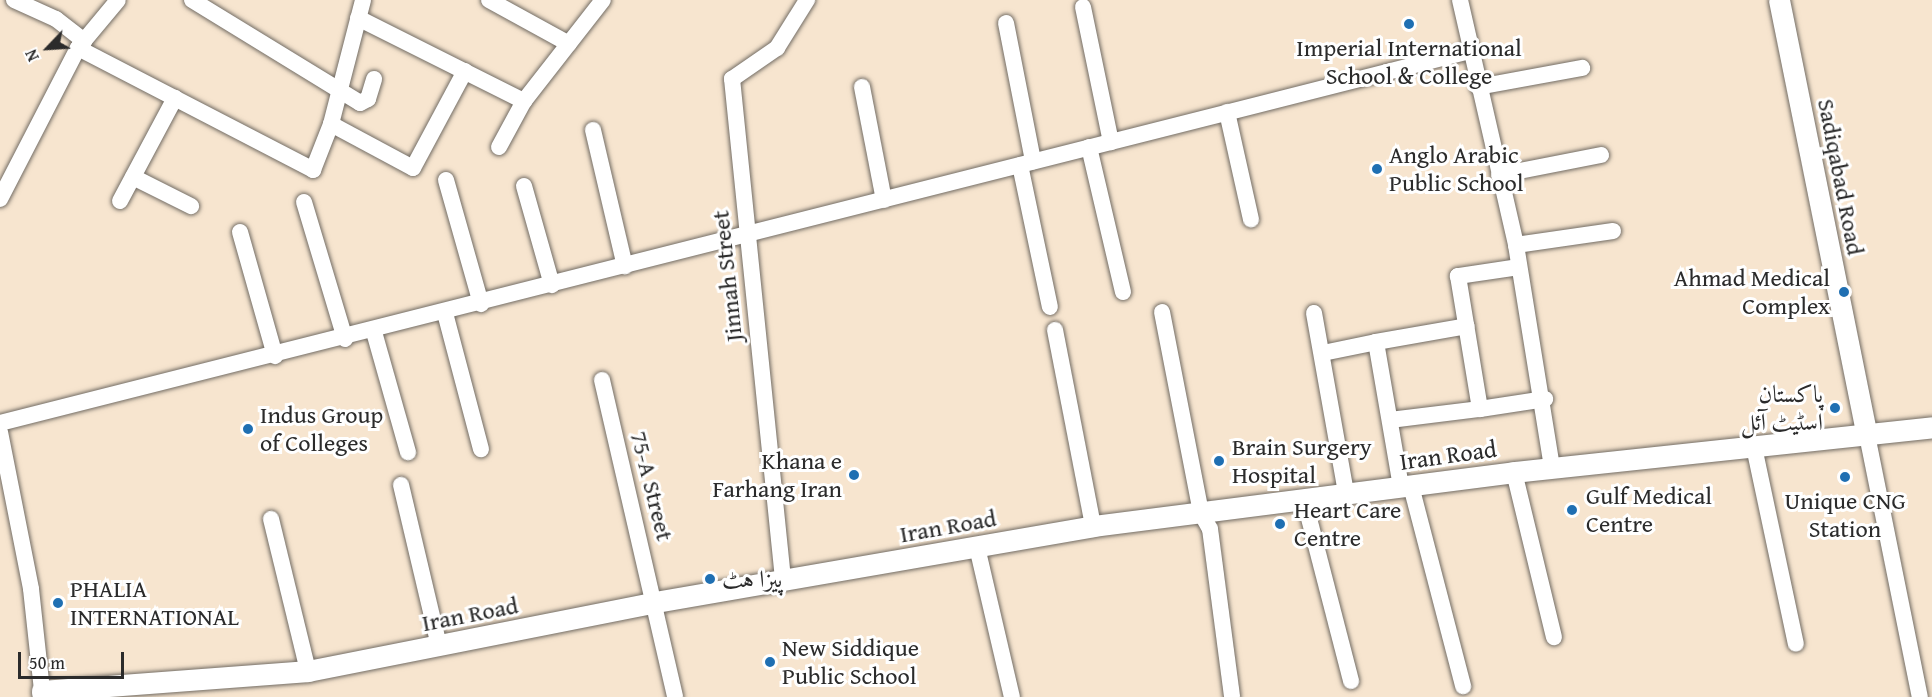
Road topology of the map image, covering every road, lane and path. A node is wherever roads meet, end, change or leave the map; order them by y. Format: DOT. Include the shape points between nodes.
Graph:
graph roads {
  1 [pos="14,0"];
  2 [pos="118,0"];
  3 [pos="192,0"];
  4 [pos="363,0"];
  5 [pos="489,0"];
  6 [pos="603,0"];
  7 [pos="807,0"];
  8 [pos="1460,0"];
  9 [pos="1779,0"];
  10 [pos="1083,7"];
  11 [pos="358,18"];
  12 [pos="1006,23"];
  13 [pos="569,44"];
  14 [pos="81,45"];
  15 [pos="1470,51"];
  16 [pos="1582,68"];
  17 [pos="465,71"];
  18 [pos="374,78"];
  19 [pos="862,87"];
  20 [pos="1478,87"];
  21 [pos="338,88"];
  22 [pos="175,98"];
  23 [pos="524,101"];
  24 [pos="1227,112"];
  25 [pos="331,124"];
  26 [pos="593,130"];
  27 [pos="1111,142"];
  28 [pos="499,147"];
  29 [pos="1089,147"];
  30 [pos="1601,155"];
  31 [pos="1027,163"];
  32 [pos="1499,175"];
  33 [pos="133,177"];
  34 [pos="446,180"];
  35 [pos="524,186"];
  36 [pos="2,190"];
  37 [pos="884,200"];
  38 [pos="120,201"];
  39 [pos="303,202"];
  40 [pos="191,206"];
  41 [pos="1251,219"];
  42 [pos="1613,231"];
  43 [pos="240,232"];
  44 [pos="746,236"];
  45 [pos="1516,245"];
  46 [pos="625,266"];
  47 [pos="1519,267"];
  48 [pos="552,285"];
  49 [pos="1123,292"];
  50 [pos="481,304"];
  51 [pos="1050,307"];
  52 [pos="1162,312"];
  53 [pos="445,313"];
  54 [pos="1314,313"];
  55 [pos="1467,326"];
  56 [pos="1054,330"];
  57 [pos="374,332"];
  58 [pos="345,339"];
  59 [pos="1376,342"];
  60 [pos="1323,353"];
  61 [pos="275,356"];
  62 [pos="602,380"];
  63 [pos="1545,399"];
  64 [pos="1480,409"];
  65 [pos="1390,420"];
  66 [pos="0,423"];
  67 [pos="1932,427"];
  68 [pos="0,432"];
  69 [pos="1868,435"];
  70 [pos="1754,447"];
  71 [pos="481,449"];
  72 [pos="408,452"];
  73 [pos="1552,468"];
  74 [pos="1514,472"];
  75 [pos="401,485"];
  76 [pos="1406,486"];
  77 [pos="1346,493"];
  78 [pos="1304,499"];
  79 [pos="1201,513"];
  80 [pos="271,519"];
  81 [pos="1093,526"];
  82 [pos="977,547"];
  83 [pos="783,579"];
  84 [pos="655,602"];
  85 [pos="1554,637"];
  86 [pos="1796,644"];
  87 [pos="439,646"];
  88 [pos="308,671"];
  89 [pos="1351,681"];
  90 [pos="1463,686"];
  91 [pos="73,693"];
  92 [pos="43,694"];
  93 [pos="675,697"];
  94 [pos="1012,697"];
  95 [pos="1232,697"];
  96 [pos="1920,697"];
  1 -- 14 [label="street" via="56,20"];
  2 -- 14 [label="street"];
  3 -- 21 [label="street"];
  4 -- 11 [label="street"];
  5 -- 13 [label="street"];
  6 -- 13 [label="street"];
  7 -- 44 [label="street, Jinnah Street" via="777,48 732,79"];
  8 -- 15 [label="street"];
  9 -- 69 [label="main road, Sadiqabad Road"];
  10 -- 27 [label="street"];
  11 -- 17 [label="street"];
  11 -- 21 [label="street"];
  12 -- 31 [label="street"];
  13 -- 23 [label="street"];
  14 -- 22 [label="street"];
  14 -- 36 [label="street"];
  15 -- 20 [label="street"];
  15 -- 24 [label="street"];
  16 -- 20 [label="street"];
  17 -- 23 [label="street"];
  17 -- 25 [label="street" via="413,168"];
  18 -- 21 [label="street" via="365,103"];
  19 -- 37 [label="street"];
  20 -- 32 [label="street"];
  21 -- 25 [label="street"];
  22 -- 25 [label="street" via="313,170"];
  22 -- 33 [label="street"];
  23 -- 28 [label="street"];
  24 -- 27 [label="street"];
  24 -- 41 [label="street"];
  26 -- 46 [label="street"];
  27 -- 29 [label="street"];
  29 -- 31 [label="street"];
  29 -- 49 [label="street"];
  30 -- 32 [label="street"];
  31 -- 37 [label="street"];
  31 -- 51 [label="street"];
  32 -- 45 [label="street"];
  33 -- 38 [label="street"];
  33 -- 40 [label="street"];
  34 -- 50 [label="street"];
  35 -- 48 [label="street"];
  37 -- 44 [label="street"];
  39 -- 58 [label="street"];
  42 -- 45 [label="street"];
  43 -- 61 [label="street"];
  44 -- 46 [label="street"];
  44 -- 83 [label="street, Jinnah Street"];
  45 -- 47 [label="street"];
  46 -- 48 [label="street"];
  47 -- 55 [label="street" via="1458,276"];
  47 -- 63 [label="street"];
  48 -- 50 [label="street"];
  50 -- 53 [label="street"];
  52 -- 79 [label="street"];
  53 -- 57 [label="street"];
  53 -- 71 [label="street"];
  54 -- 60 [label="street"];
  55 -- 59 [label="street"];
  55 -- 64 [label="street"];
  56 -- 81 [label="street"];
  57 -- 58 [label="street"];
  57 -- 72 [label="street"];
  58 -- 61 [label="street"];
  59 -- 60 [label="street"];
  59 -- 65 [label="street"];
  60 -- 77 [label="street"];
  61 -- 66 [label="street"];
  62 -- 84 [label="street, 75-A Street"];
  63 -- 64 [label="street"];
  63 -- 73 [label="street"];
  64 -- 65 [label="street"];
  65 -- 76 [label="street"];
  67 -- 69 [label="main road, Iran Road"];
  68 -- 92 [label="street" via="31,589"];
  69 -- 70 [label="main road, Iran Road"];
  69 -- 96 [label="street"];
  70 -- 73 [label="main road, Iran Road"];
  70 -- 86 [label="street"];
  73 -- 74 [label="main road, Iran Road"];
  74 -- 76 [label="main road, Iran Road"];
  74 -- 85 [label="street"];
  75 -- 87 [label="street"];
  76 -- 77 [label="main road, Iran Road"];
  76 -- 90 [label="street"];
  77 -- 78 [label="main road, Iran Road"];
  78 -- 79 [label="main road, Iran Road"];
  78 -- 89 [label="street"];
  79 -- 81 [label="main road, Iran Road"];
  79 -- 95 [label="street" via="1210,529"];
  80 -- 88 [label="street"];
  81 -- 82 [label="main road, Iran Road"];
  82 -- 83 [label="main road, Iran Road"];
  82 -- 94 [label="street"];
  83 -- 84 [label="main road, Iran Road"];
  84 -- 87 [label="main road, Iran Road"];
  84 -- 93 [label="street, 75-A Street"];
  87 -- 88 [label="main road, Iran Road"];
  88 -- 91 [label="main road, Iran Road"];
  91 -- 92 [label="main road, Iran Road"];
}
